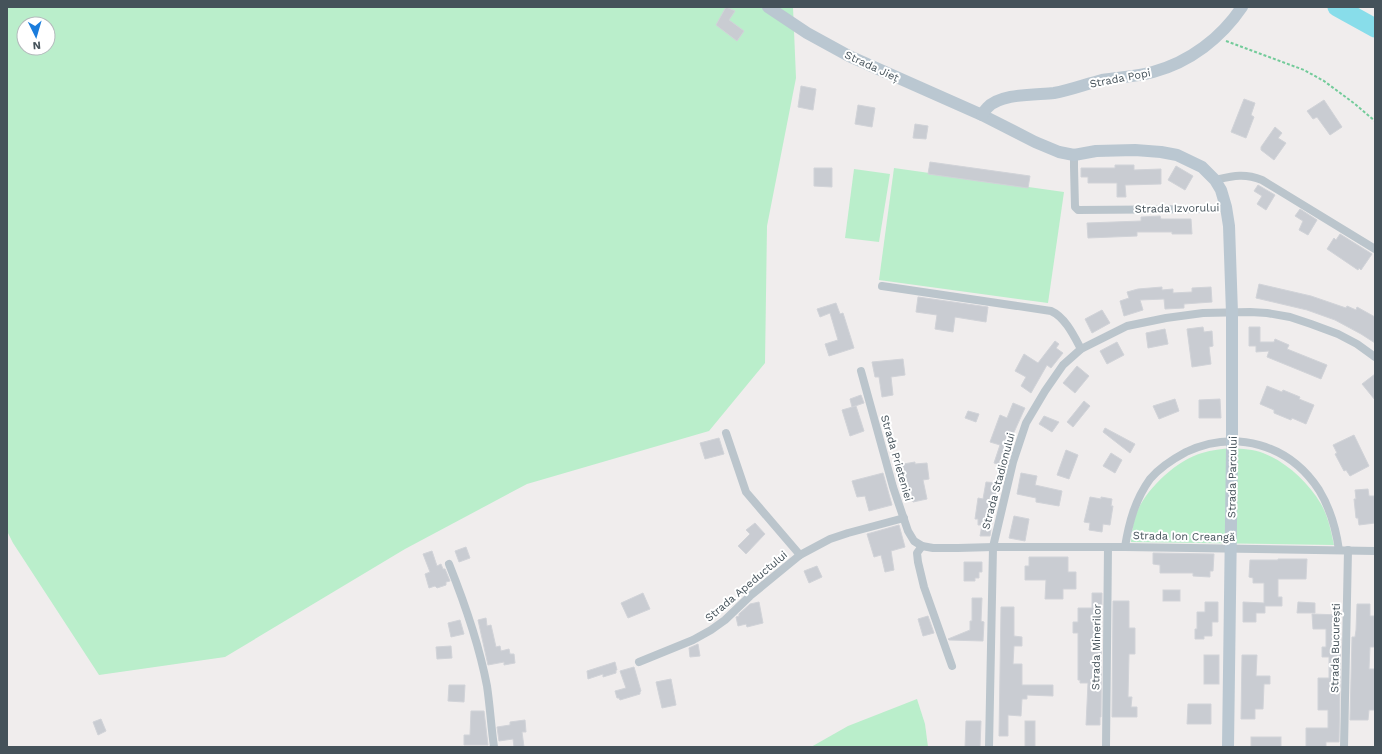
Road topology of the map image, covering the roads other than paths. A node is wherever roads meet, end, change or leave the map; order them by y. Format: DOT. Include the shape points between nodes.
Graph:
graph roads {
  1 [pos="768,7"];
  2 [pos="1242,7"];
  3 [pos="982,115"];
  4 [pos="1074,155"];
  5 [pos="1215,180"];
  6 [pos="1226,207"];
  7 [pos="1375,249"];
  8 [pos="882,286"];
  9 [pos="1232,312"];
  10 [pos="1081,349"];
  11 [pos="1375,357"];
  12 [pos="861,371"];
  13 [pos="726,433"];
  14 [pos="1232,441"];
  15 [pos="904,518"];
  16 [pos="922,546"];
  17 [pos="993,547"];
  18 [pos="1108,547"];
  19 [pos="1125,547"];
  20 [pos="1231,548"];
  21 [pos="1339,550"];
  22 [pos="1348,550"];
  23 [pos="1375,551"];
  24 [pos="800,555"];
  25 [pos="449,564"];
  26 [pos="639,662"];
  27 [pos="952,666"];
  28 [pos="494,747"];
  29 [pos="989,747"];
  30 [pos="1106,747"];
  31 [pos="1228,747"];
  32 [pos="1344,747"];
  1 -- 3 [label="main road, Strada Jieț" via="807,33 849,56"];
  2 -- 3 [label="main road, Strada Popi" via="1216,38 1177,64 1152,72 1055,93 1000,100 988,107"];
  3 -- 4 [label="main road, Strada Izvorului" via="1035,142"];
  4 -- 5 [label="main road, Strada Izvorului" via="1096,151 1161,152 1189,160 1202,167"];
  4 -- 6 [label="street, Strada Izvorului" via="1074,195 1075,207 1078,210"];
  5 -- 6 [label="main road, Strada Izvorului"];
  5 -- 7 [label="street" via="1236,175 1252,176 1262,180"];
  6 -- 9 [label="main road, Strada Parcului"];
  8 -- 10 [label="street" via="1051,311 1058,314"];
  9 -- 10 [label="street, Strada Stadionului" via="1166,318 1127,326"];
  9 -- 11 [label="street, Strada Stadionului" via="1267,313 1290,317 1338,334"];
  9 -- 14 [label="main road, Strada Parcului"];
  10 -- 17 [label="street, Strada Stadionului" via="1063,366 1026,423 1013,462"];
  12 -- 15 [label="street, Strada Prieteniei"];
  13 -- 24 [label="street, Strada Apeductului" via="746,492"];
  14 -- 19 [label="street" via="1208,444 1191,450 1163,466 1144,488 1134,508"];
  14 -- 20 [label="main road, Strada Parcului"];
  14 -- 21 [label="street" via="1264,446 1282,454 1301,469 1326,502"];
  15 -- 16 [label="street, Strada Prieteniei" via="914,541"];
  15 -- 24 [label="street, Strada Apeductului" via="848,532"];
  16 -- 17 [label="street"];
  16 -- 27 [label="street" via="917,553 924,587"];
  17 -- 18 [label="street, Strada Ion Creangă"];
  17 -- 29 [label="street, Strada Stadionului"];
  18 -- 19 [label="street, Strada Ion Creangă"];
  18 -- 30 [label="street, Strada Minerilor"];
  19 -- 20 [label="street, Strada Ion Creangă"];
  20 -- 21 [label="street, Strada Ion Creangă"];
  20 -- 31 [label="main road, Strada Parcului"];
  21 -- 22 [label="street, Strada Ion Creangă"];
  22 -- 23 [label="street, Strada Ion Creangă"];
  22 -- 32 [label="street, Strada București"];
  24 -- 26 [label="street, Strada Apeductului" via="711,630"];
  25 -- 28 [label="street" via="478,646 491,712"];
}
